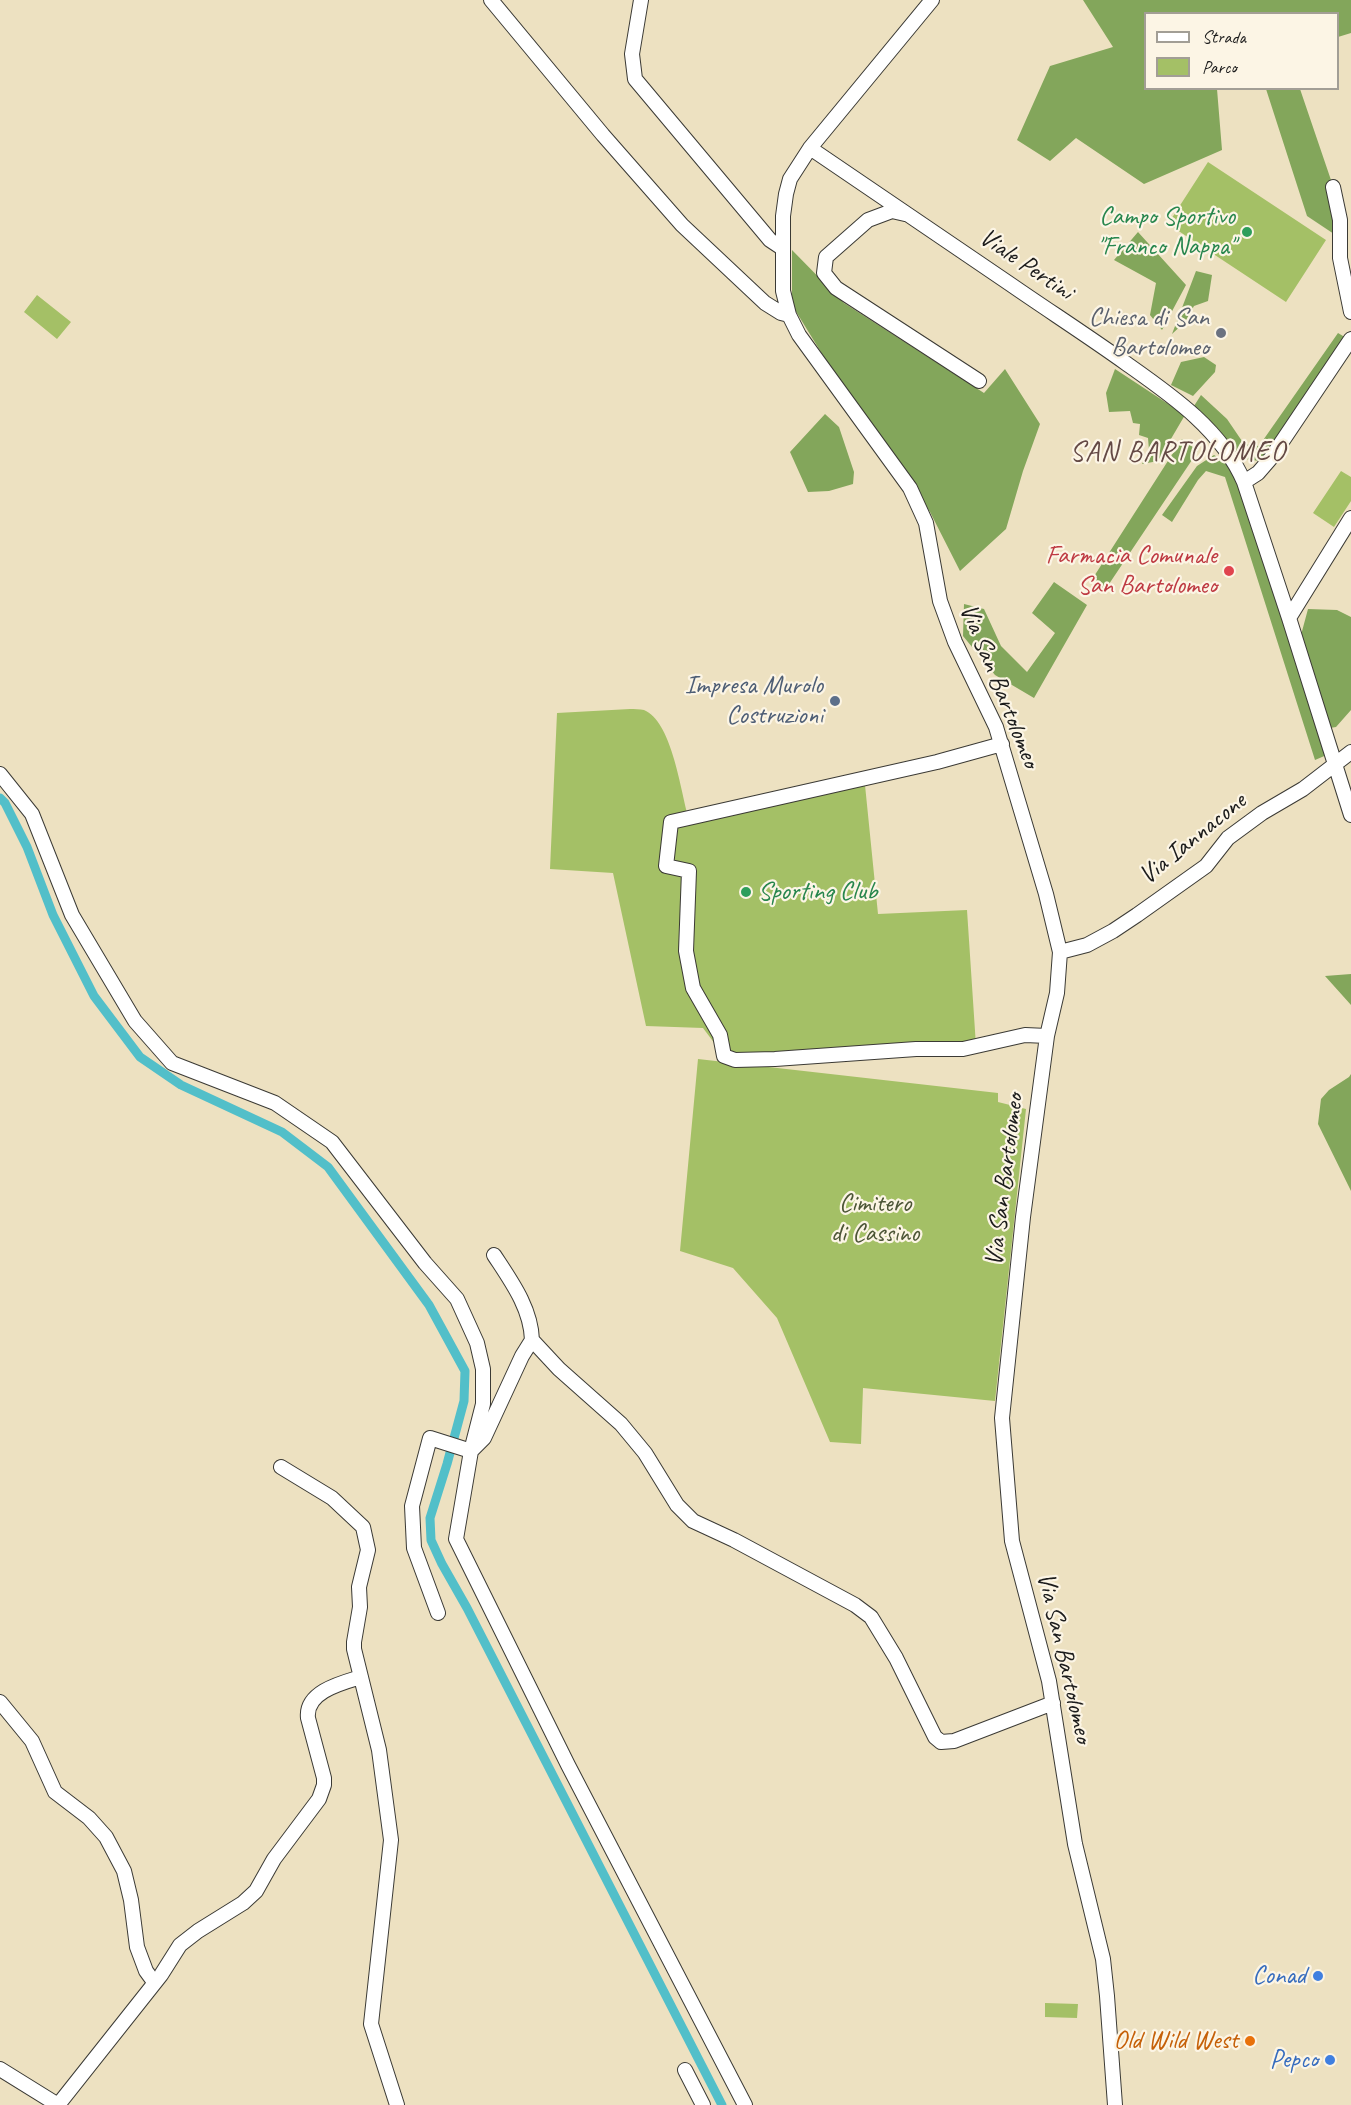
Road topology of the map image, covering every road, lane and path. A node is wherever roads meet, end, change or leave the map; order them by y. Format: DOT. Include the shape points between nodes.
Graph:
graph roads {
  1 [pos="491,0"];
  2 [pos="641,0"];
  3 [pos="932,0"];
  4 [pos="810,148"];
  5 [pos="1334,187"];
  6 [pos="910,215"];
  7 [pos="782,248"];
  8 [pos="1351,312"];
  9 [pos="789,315"];
  10 [pos="1351,339"];
  11 [pos="979,381"];
  12 [pos="1244,482"];
  13 [pos="1351,518"];
  14 [pos="1290,618"];
  15 [pos="1002,744"];
  16 [pos="1351,752"];
  17 [pos="1334,764"];
  18 [pos="0,774"];
  19 [pos="1351,816"];
  20 [pos="1060,952"];
  21 [pos="1047,1036"];
  22 [pos="494,1255"];
  23 [pos="532,1340"];
  24 [pos="471,1451"];
  25 [pos="281,1467"];
  26 [pos="438,1613"];
  27 [pos="361,1677"];
  28 [pos="0,1702"];
  29 [pos="1053,1702"];
  30 [pos="154,1983"];
  31 [pos="0,2070"];
  32 [pos="685,2070"];
  33 [pos="58,2105"];
  34 [pos="397,2105"];
  35 [pos="704,2105"];
  36 [pos="745,2105"];
  37 [pos="1114,2105"];
  1 -- 9 [label="street" via="682,225 765,303"];
  2 -- 7 [label="street" via="632,54 635,79 770,240"];
  3 -- 4 [label="street, Via San Bartolomeo"];
  4 -- 6 [label="street, Viale Pertini"];
  4 -- 7 [label="street, Via San Bartolomeo" via="790,179"];
  5 -- 8 [label="street" via="1340,220 1340,258"];
  6 -- 11 [label="street" via="892,211 868,220 826,257 824,273 836,288"];
  6 -- 12 [label="street, Viale Pertini" via="1169,394 1209,431 1234,462"];
  7 -- 9 [label="street, Via San Bartolomeo" via="783,291"];
  9 -- 15 [label="street, Via San Bartolomeo" via="799,335 910,488 926,523 940,601"];
  10 -- 12 [label="street" via="1271,458"];
  12 -- 14 [label="street, Viale Pertini"];
  13 -- 14 [label="street"];
  14 -- 17 [label="street, Viale Pertini"];
  15 -- 20 [label="street, Via San Bartolomeo"];
  15 -- 21 [label="street" via="671,822 666,866 689,871 686,951 693,988 720,1035 724,1056 735,1060 775,1059 963,1049 1025,1035"];
  16 -- 17 [label="street, Via Iannacone"];
  17 -- 19 [label="street, Viale Pertini"];
  17 -- 20 [label="street, Via Iannacone" via="1228,838 1206,866 1113,931 1087,945"];
  18 -- 24 [label="street" via="33,814 72,915 135,1021 172,1063 275,1103 332,1142 457,1299 477,1343 483,1369 483,1404"];
  20 -- 21 [label="street, Via San Bartolomeo" via="1058,993"];
  21 -- 29 [label="street, Via San Bartolomeo" via="1002,1418 1012,1541"];
  22 -- 23 [label="street" via="520,1295 532,1328"];
  23 -- 24 [label="street" via="484,1438"];
  23 -- 29 [label="street" via="621,1424 645,1453 677,1505 693,1521 872,1617 941,1742 954,1741"];
  24 -- 26 [label="street" via="430,1438 412,1506 414,1548"];
  24 -- 36 [label="street" via="456,1539 568,1765"];
  25 -- 27 [label="street" via="332,1498 363,1527 368,1550 359,1587 354,1642"];
  27 -- 30 [label="street" via="325,1691 308,1706 324,1778 319,1799 274,1859 256,1891 188,1938"];
  27 -- 34 [label="street" via="379,1750 391,1840 371,2024"];
  28 -- 30 [label="street" via="32,1742 55,1792 106,1837 124,1871 137,1947"];
  29 -- 37 [label="street, Via San Bartolomeo" via="1075,1844 1103,1959"];
  30 -- 33 [label="street"];
  31 -- 33 [label="street"];
  32 -- 35 [label="street"];
}
